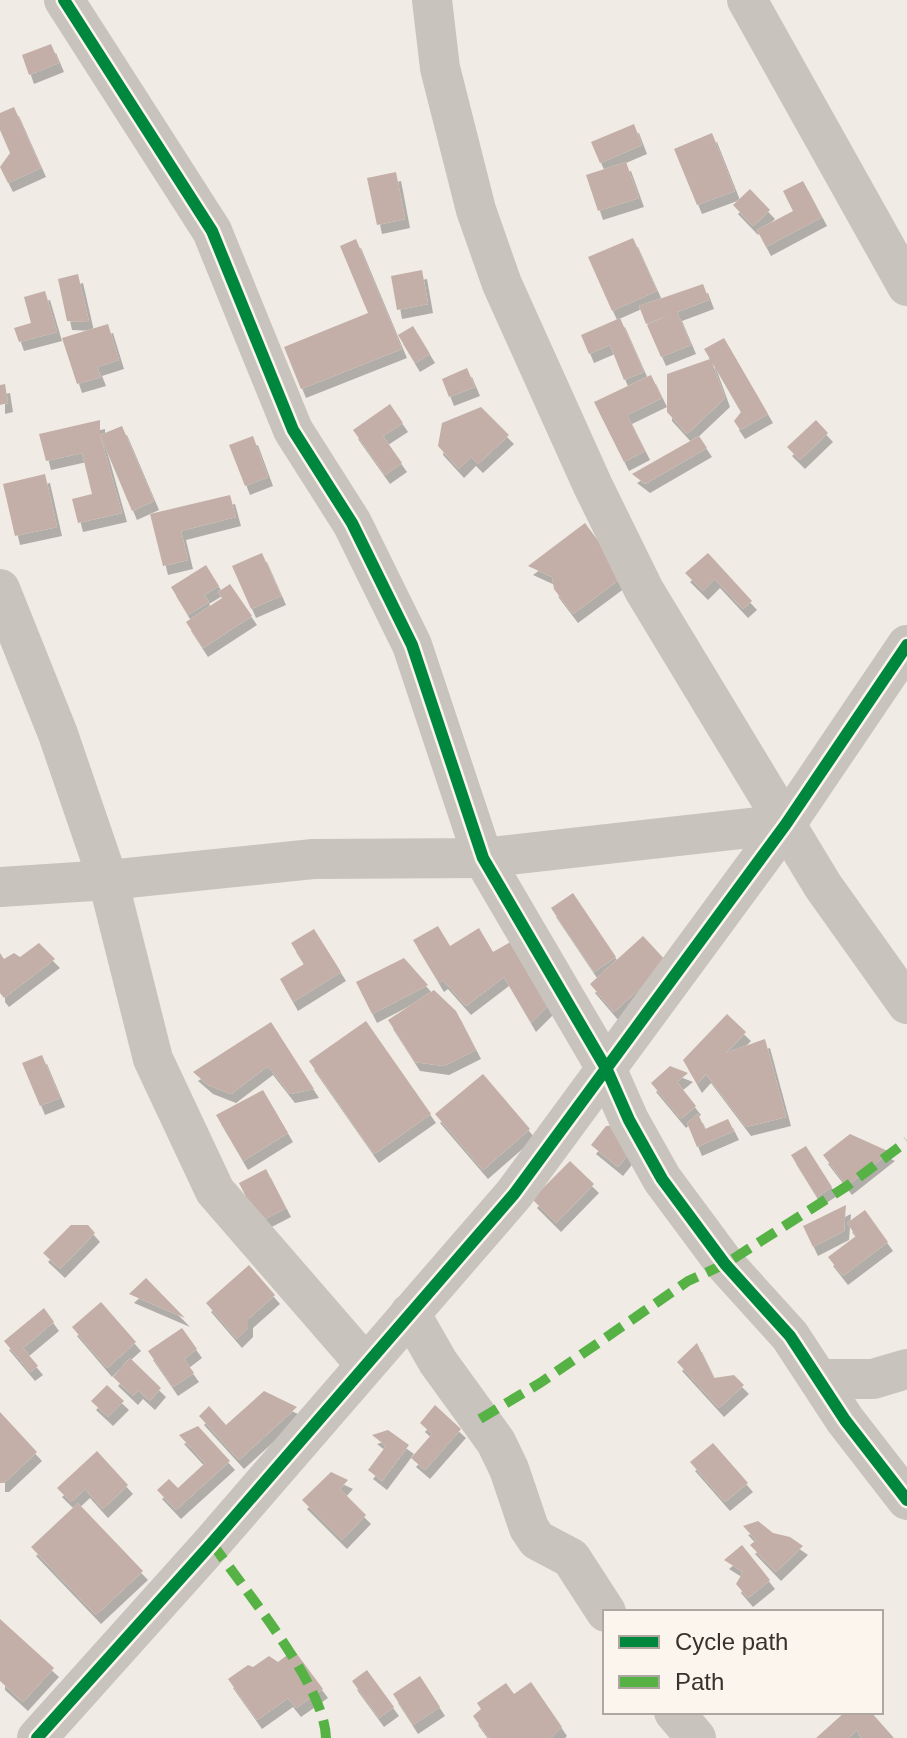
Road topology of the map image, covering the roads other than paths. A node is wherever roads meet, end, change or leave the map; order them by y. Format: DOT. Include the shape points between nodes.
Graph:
graph roads {
  1 [pos="64,0"];
  2 [pos="432,0"];
  3 [pos="747,0"];
  4 [pos="907,286"];
  5 [pos="0,589"];
  6 [pos="907,645"];
  7 [pos="786,824"];
  8 [pos="483,858"];
  9 [pos="108,880"];
  10 [pos="0,887"];
  11 [pos="907,1004"];
  12 [pos="607,1070"];
  13 [pos="410,1313"];
  14 [pos="365,1364"];
  15 [pos="907,1369"];
  16 [pos="821,1379"];
  17 [pos="907,1500"];
  18 [pos="605,1610"];
  19 [pos="676,1714"];
  20 [pos="37,1738"];
  21 [pos="696,1738"];
  1 -- 8 [label="street" via="212,231 293,430 352,523 412,645"];
  2 -- 7 [label="street" via="440,68 472,196 502,284 644,590"];
  3 -- 4 [label="street"];
  5 -- 9 [label="street"];
  6 -- 7 [label="street"];
  7 -- 8 [label="street"];
  7 -- 11 [label="street"];
  7 -- 12 [label="street"];
  8 -- 9 [label="street" via="313,859"];
  8 -- 12 [label="street"];
  9 -- 10 [label="street"];
  9 -- 14 [label="street" via="153,1059 215,1191"];
  12 -- 13 [label="street" via="514,1194"];
  12 -- 16 [label="street" via="662,1179"];
  13 -- 14 [label="street"];
  13 -- 18 [label="street" via="496,1442 529,1528 537,1540 571,1558"];
  14 -- 20 [label="street"];
  15 -- 16 [label="street" via="873,1379"];
  16 -- 17 [label="street" via="845,1420"];
  19 -- 21 [label="street"];
}
